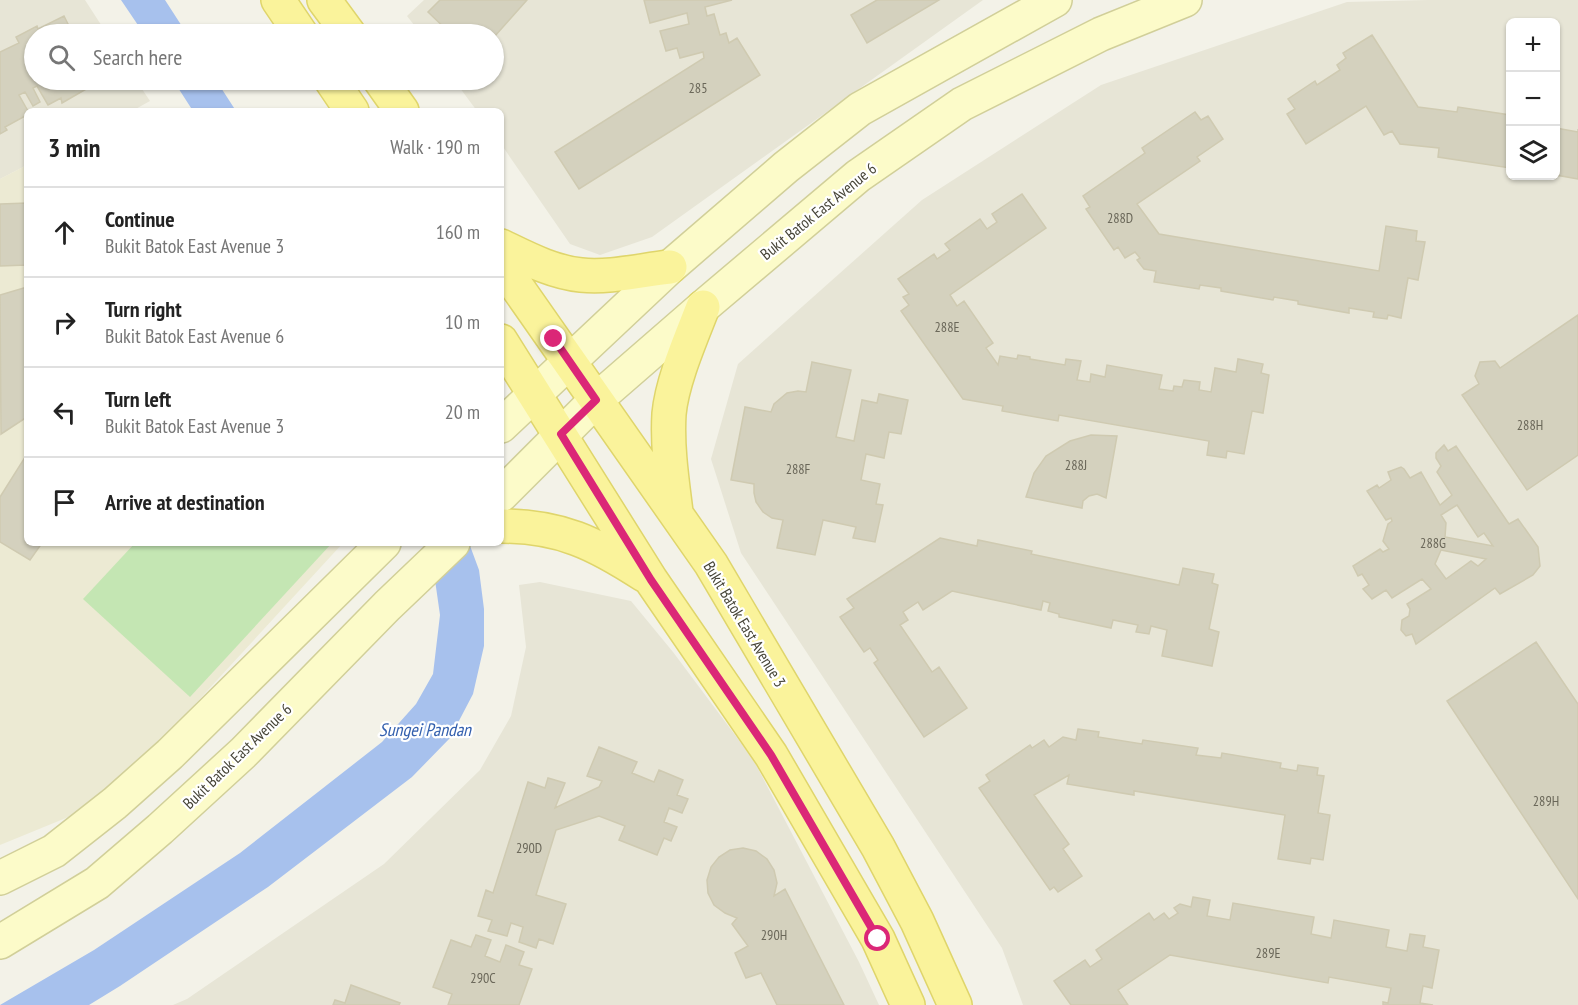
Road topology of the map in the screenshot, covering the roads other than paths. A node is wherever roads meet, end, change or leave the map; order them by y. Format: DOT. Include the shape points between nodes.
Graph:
graph roads {
  1 [pos="278,0"];
  2 [pos="324,0"];
  3 [pos="1054,0"];
  4 [pos="1185,0"];
  5 [pos="294,24"];
  6 [pos="342,24"];
  7 [pos="338,90"];
  8 [pos="387,90"];
  9 [pos="350,108"];
  10 [pos="400,108"];
  11 [pos="504,247"];
  12 [pos="670,267"];
  13 [pos="504,268"];
  14 [pos="703,307"];
  15 [pos="504,346"];
  16 [pos="570,360"];
  17 [pos="534,394"];
  18 [pos="596,400"];
  19 [pos="504,423"];
  20 [pos="561,434"];
  21 [pos="504,492"];
  22 [pos="676,516"];
  23 [pos="504,526"];
  24 [pos="381,546"];
  25 [pos="442,553"];
  26 [pos="651,580"];
  27 [pos="0,878"];
  28 [pos="0,942"];
  29 [pos="908,1005"];
  30 [pos="955,1005"];
  1 -- 5 [label="main road"];
  2 -- 6 [label="main road"];
  3 -- 12 [label="main road" via="860,109"];
  4 -- 14 [label="main road, Bukit Batok East Avenue 6" via="1101,34 962,104 858,176"];
  7 -- 9 [label="main road"];
  8 -- 10 [label="main road"];
  11 -- 12 [label="main road" via="541,265 580,275"];
  12 -- 16 [label="main road"];
  13 -- 16 [label="main road, Bukit Batok East Avenue 3"];
  14 -- 18 [label="main road, Bukit Batok East Avenue 6"];
  14 -- 22 [label="main road" via="682,361 669,412"];
  15 -- 17 [label="main road"];
  16 -- 17 [label="main road"];
  16 -- 18 [label="main road, Bukit Batok East Avenue 3"];
  17 -- 19 [label="main road"];
  17 -- 20 [label="main road"];
  18 -- 20 [label="main road, Bukit Batok East Avenue 6"];
  18 -- 22 [label="main road, Bukit Batok East Avenue 3"];
  20 -- 21 [label="main road, Bukit Batok East Avenue 6"];
  20 -- 26 [label="main road"];
  22 -- 30 [label="main road, Bukit Batok East Avenue 3" via="711,564 878,847"];
  23 -- 26 [label="main road" via="539,528 576,537"];
  24 -- 27 [label="main road" via="115,803 54,851"];
  25 -- 28 [label="main road, Bukit Batok East Avenue 6" via="243,753 160,829 97,883"];
  26 -- 29 [label="main road" via="771,755 878,939"];
}
